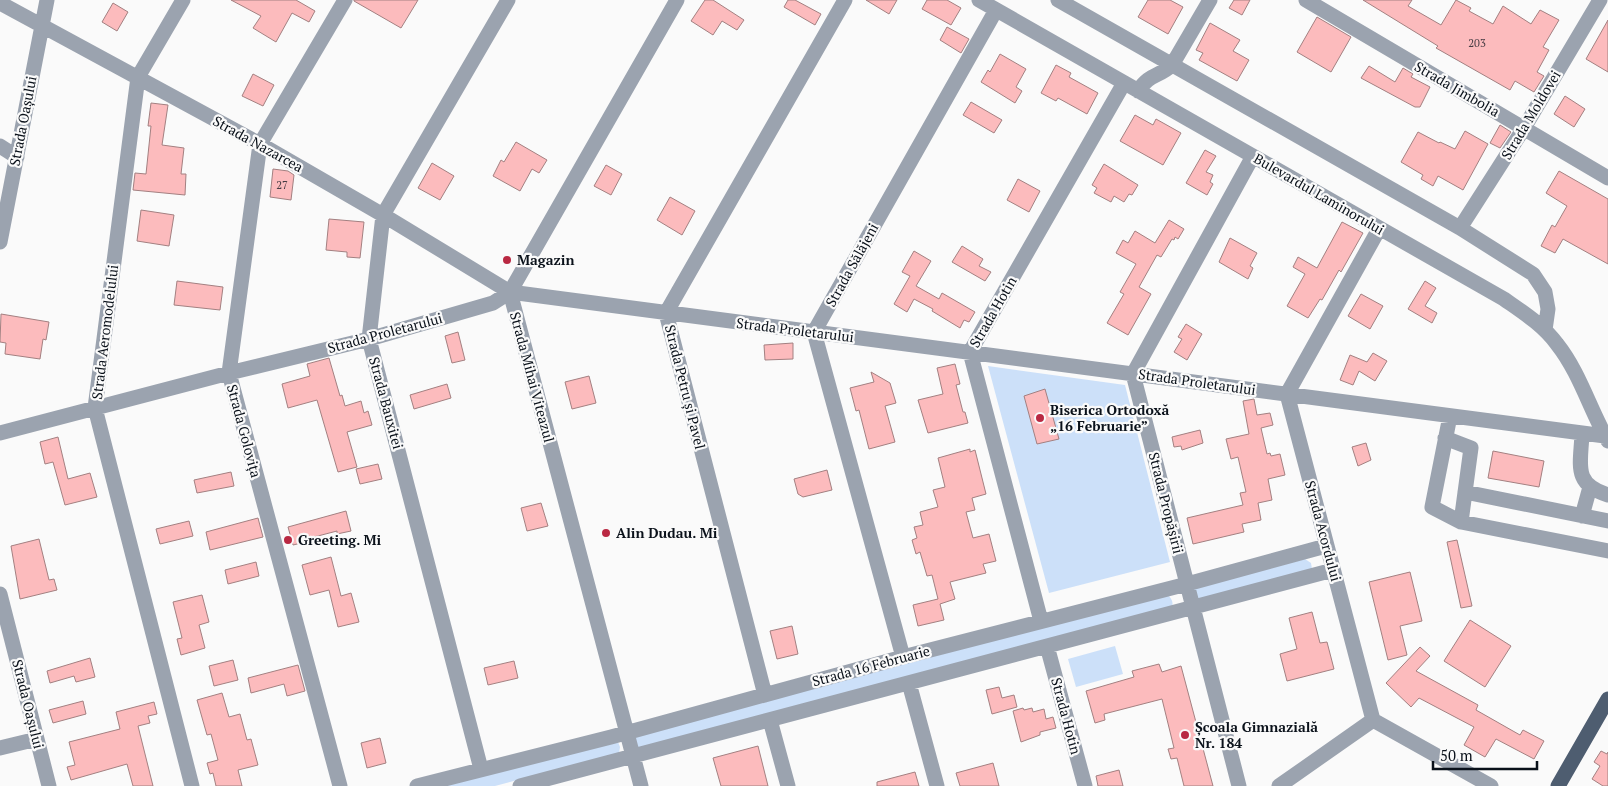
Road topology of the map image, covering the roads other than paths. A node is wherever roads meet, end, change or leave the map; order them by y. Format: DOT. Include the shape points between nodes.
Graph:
graph roads {
  1 [pos="47,0"];
  2 [pos="183,0"];
  3 [pos="345,0"];
  4 [pos="508,0"];
  5 [pos="677,0"];
  6 [pos="844,0"];
  7 [pos="979,0"];
  8 [pos="1058,0"];
  9 [pos="1210,0"];
  10 [pos="1306,0"];
  11 [pos="1600,0"];
  12 [pos="0,3"];
  13 [pos="996,10"];
  14 [pos="42,26"];
  15 [pos="1172,65"];
  16 [pos="138,77"];
  17 [pos="1124,83"];
  18 [pos="1138,91"];
  19 [pos="1524,128"];
  20 [pos="260,144"];
  21 [pos="0,146"];
  22 [pos="1253,156"];
  23 [pos="17,157"];
  24 [pos="1608,178"];
  25 [pos="383,215"];
  26 [pos="1460,228"];
  27 [pos="1379,229"];
  28 [pos="0,242"];
  29 [pos="510,292"];
  30 [pos="666,313"];
  31 [pos="1545,330"];
  32 [pos="814,332"];
  33 [pos="369,339"];
  34 [pos="970,352"];
  35 [pos="229,373"];
  36 [pos="1133,374"];
  37 [pos="1287,394"];
  38 [pos="95,408"];
  39 [pos="1450,416"];
  40 [pos="0,433"];
  41 [pos="1582,433"];
  42 [pos="1445,438"];
  43 [pos="1607,438"];
  44 [pos="1590,487"];
  45 [pos="1465,492"];
  46 [pos="1608,495"];
  47 [pos="1582,516"];
  48 [pos="1608,521"];
  49 [pos="1461,522"];
  50 [pos="1326,546"];
  51 [pos="1608,551"];
  52 [pos="1333,570"];
  53 [pos="1187,584"];
  54 [pos="0,594"];
  55 [pos="1193,608"];
  56 [pos="3,621"];
  57 [pos="1041,621"];
  58 [pos="1047,646"];
  59 [pos="903,657"];
  60 [pos="909,683"];
  61 [pos="764,695"];
  62 [pos="1608,699"];
  63 [pos="770,720"];
  64 [pos="1373,720"];
  65 [pos="627,733"];
  66 [pos="37,739"];
  67 [pos="0,748"];
  68 [pos="633,756"];
  69 [pos="481,770"];
  70 [pos="49,786"];
  71 [pos="192,786"];
  72 [pos="340,786"];
  73 [pos="416,786"];
  74 [pos="520,786"];
  75 [pos="641,786"];
  76 [pos="788,786"];
  77 [pos="937,786"];
  78 [pos="1085,786"];
  79 [pos="1239,786"];
  80 [pos="1279,786"];
  81 [pos="1491,786"];
  82 [pos="1558,786"];
  1 -- 14 [label="street, Strada Oașului"];
  2 -- 16 [label="street, Strada Aeromodelului"];
  3 -- 20 [label="street, Strada Golovița"];
  4 -- 25 [label="street, Strada Bauxitei"];
  5 -- 29 [label="street, Strada Mihai Viteazul"];
  6 -- 30 [label="street, Strada Petru și Pavel"];
  7 -- 13 [label="street, Bulevardul Laminorului"];
  8 -- 15 [label="street"];
  9 -- 15 [label="street"];
  10 -- 19 [label="street, Strada Jimbolia"];
  11 -- 19 [label="street, Strada Moldovei"];
  12 -- 14 [label="street, Strada Nazarcea"];
  13 -- 17 [label="street, Bulevardul Laminorului"];
  13 -- 32 [label="street, Strada Sălăjeni"];
  14 -- 16 [label="street, Strada Nazarcea"];
  14 -- 23 [label="street, Strada Oașului"];
  15 -- 18 [label="street" via="1145,80"];
  15 -- 26 [label="street"];
  16 -- 20 [label="street, Strada Nazarcea"];
  16 -- 38 [label="street, Strada Aeromodelului"];
  17 -- 18 [label="street, Bulevardul Laminorului"];
  17 -- 34 [label="street, Strada Hotin"];
  18 -- 22 [label="street, Bulevardul Laminorului"];
  19 -- 24 [label="street, Strada Jimbolia"];
  19 -- 26 [label="street, Strada Moldovei"];
  20 -- 25 [label="street, Strada Nazarcea"];
  20 -- 35 [label="street, Strada Golovița"];
  21 -- 23 [label="street"];
  22 -- 27 [label="street, Bulevardul Laminorului"];
  22 -- 36 [label="street"];
  23 -- 28 [label="street, Strada Oașului"];
  25 -- 29 [label="street, Strada Nazarcea"];
  25 -- 33 [label="street, Strada Bauxitei"];
  26 -- 31 [label="street" via="1533,274 1545,292 1548,309"];
  27 -- 31 [label="street, Bulevardul Laminorului" via="1504,299"];
  27 -- 37 [label="street"];
  29 -- 30 [label="street, Strada Proletarului"];
  29 -- 33 [label="street, Strada Proletarului" via="493,303"];
  29 -- 65 [label="street, Strada Mihai Viteazul"];
  30 -- 32 [label="street, Strada Proletarului"];
  30 -- 61 [label="street, Strada Petru și Pavel"];
  31 -- 43 [label="street, Bulevardul Laminorului" via="1568,361"];
  32 -- 34 [label="street, Strada Proletarului"];
  32 -- 59 [label="street"];
  33 -- 35 [label="street, Strada Proletarului"];
  33 -- 69 [label="street, Strada Bauxitei"];
  34 -- 36 [label="street, Strada Proletarului"];
  34 -- 57 [label="street, Strada Hotin"];
  35 -- 38 [label="street, Strada Proletarului"];
  35 -- 72 [label="street, Strada Golovița"];
  36 -- 37 [label="street, Strada Proletarului"];
  36 -- 53 [label="street, Strada Propășirii"];
  37 -- 39 [label="street, Strada Proletarului"];
  37 -- 50 [label="street, Strada Acordului"];
  38 -- 40 [label="street, Strada Proletarului"];
  38 -- 71 [label="street, Strada Aeromodelului"];
  39 -- 41 [label="street, Strada Proletarului"];
  39 -- 42 [label="street"];
  41 -- 43 [label="street, Strada Proletarului"];
  41 -- 44 [label="street" via="1581,470"];
  42 -- 45 [label="street" via="1471,448"];
  42 -- 49 [label="street" via="1432,507"];
  44 -- 46 [label="street"];
  44 -- 47 [label="street"];
  45 -- 47 [label="street"];
  45 -- 49 [label="street"];
  47 -- 48 [label="street"];
  49 -- 51 [label="street"];
  50 -- 52 [label="street, Strada Acordului"];
  50 -- 53 [label="street, Strada 16 Februarie"];
  52 -- 55 [label="street, Strada 16 Februarie"];
  52 -- 64 [label="street, Strada Acordului"];
  53 -- 55 [label="street, Strada Propășirii"];
  53 -- 57 [label="street, Strada 16 Februarie"];
  54 -- 56 [label="street, Strada Oașului"];
  55 -- 58 [label="street, Strada 16 Februarie"];
  55 -- 79 [label="street, Strada Propășirii"];
  56 -- 66 [label="street, Strada Oașului"];
  57 -- 59 [label="street, Strada 16 Februarie"];
  58 -- 60 [label="street, Strada 16 Februarie"];
  58 -- 78 [label="street, Strada Hotin"];
  59 -- 61 [label="street, Strada 16 Februarie"];
  60 -- 63 [label="street, Strada 16 Februarie"];
  60 -- 77 [label="street"];
  61 -- 65 [label="street, Strada 16 Februarie"];
  62 -- 82 [label="main road"];
  63 -- 68 [label="street, Strada 16 Februarie"];
  63 -- 76 [label="street"];
  64 -- 80 [label="street"];
  64 -- 81 [label="street"];
  65 -- 68 [label="street, Strada Mihai Viteazul"];
  65 -- 69 [label="street, Strada 16 Februarie"];
  66 -- 67 [label="street"];
  66 -- 70 [label="street, Strada Oașului"];
  68 -- 74 [label="street, Strada 16 Februarie"];
  68 -- 75 [label="street, Strada Mihai Viteazul"];
  69 -- 73 [label="street, Strada 16 Februarie"];
}
